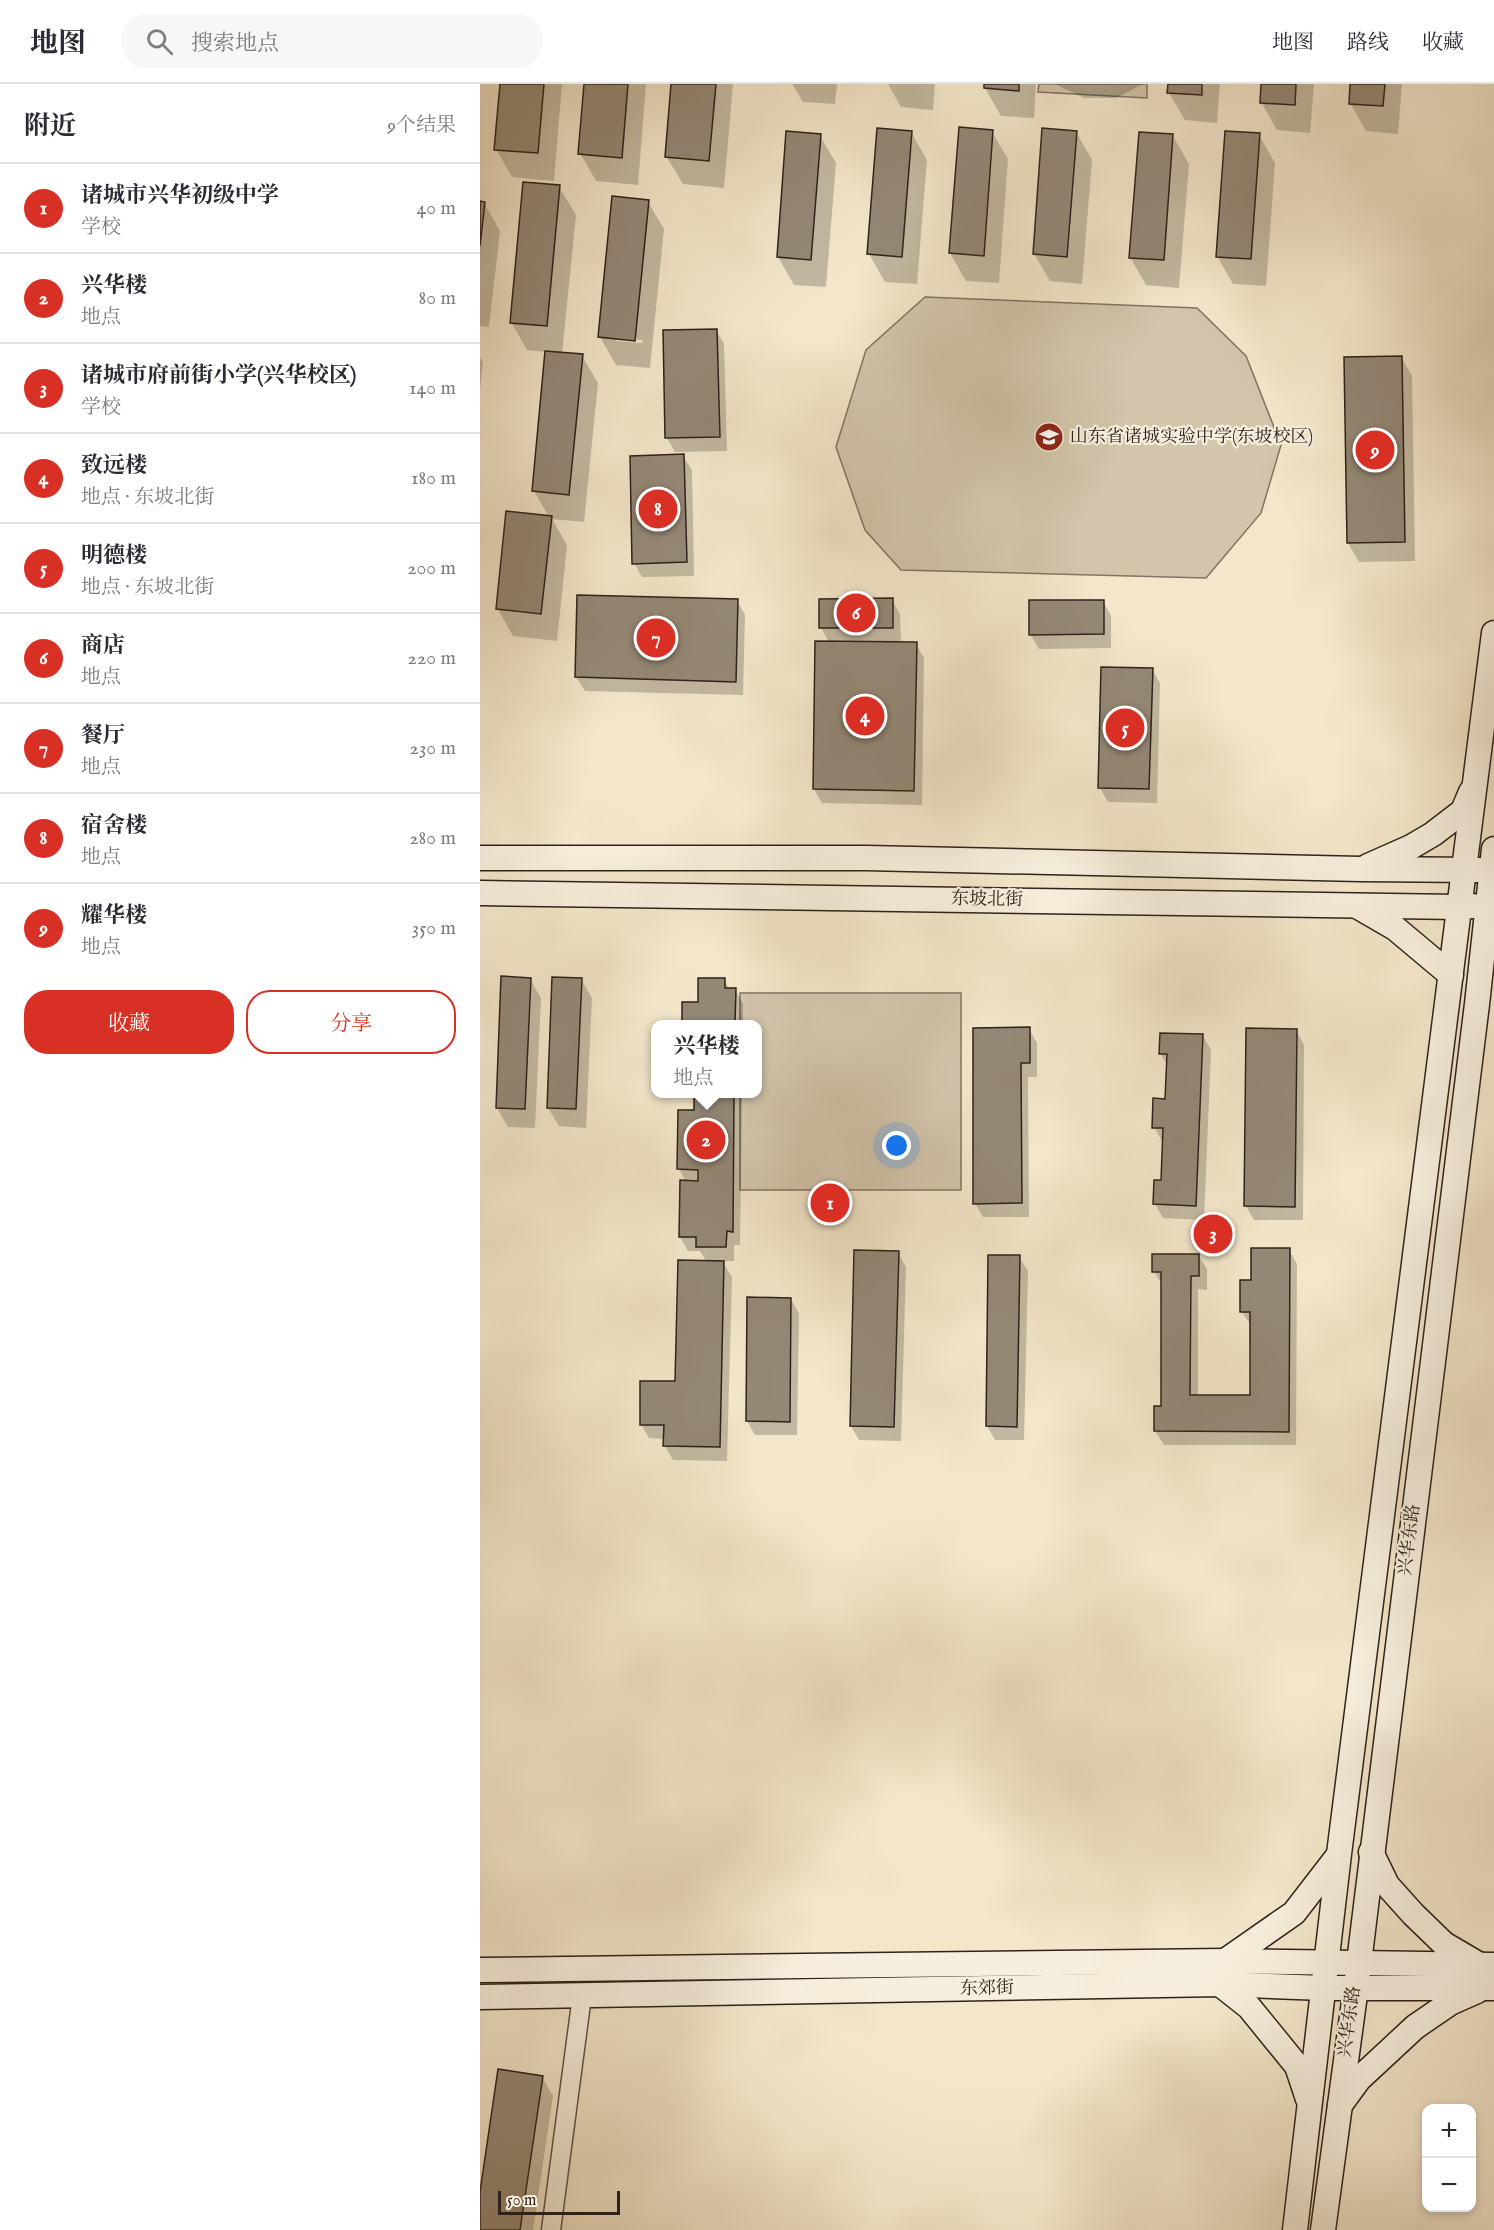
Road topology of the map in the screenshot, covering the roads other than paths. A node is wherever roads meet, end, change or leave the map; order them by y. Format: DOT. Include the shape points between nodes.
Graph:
graph roads {
  1 [pos="1494,633"];
  2 [pos="1476,779"];
  3 [pos="480,858"];
  4 [pos="1493,863"];
  5 [pos="1361,869"];
  6 [pos="1464,870"];
  7 [pos="480,893"];
  8 [pos="1490,904"];
  9 [pos="1355,905"];
  10 [pos="1458,907"];
  11 [pos="1494,969"];
  12 [pos="1451,975"];
  13 [pos="1477,1004"];
  14 [pos="1371,1852"];
  15 [pos="1339,1854"];
  16 [pos="1358,1962"];
  17 [pos="1327,1963"];
  18 [pos="480,1970"];
  19 [pos="1222,1973"];
  20 [pos="1488,1977"];
  21 [pos="1356,1987"];
  22 [pos="1324,1988"];
  23 [pos="582,1996"];
  24 [pos="480,1997"];
  25 [pos="1310,2105"];
  26 [pos="1338,2107"];
  27 [pos="551,2230"];
  28 [pos="1295,2230"];
  29 [pos="1323,2230"];
  1 -- 2 [label="main road"];
  2 -- 5 [label="main road" via="1463,811 1411,847"];
  2 -- 6 [label="main road"];
  3 -- 5 [label="main road" via="878,858"];
  4 -- 6 [label="main road"];
  4 -- 8 [label="main road, 兴华东路"];
  5 -- 6 [label="main road"];
  6 -- 10 [label="main road"];
  7 -- 9 [label="main road, 东坡北街"];
  8 -- 10 [label="main road, 东坡北街"];
  8 -- 13 [label="main road, 兴华东路"];
  9 -- 10 [label="main road, 东坡北街"];
  9 -- 12 [label="main road" via="1395,928"];
  10 -- 12 [label="main road"];
  11 -- 13 [label="main road" via="1483,978"];
  12 -- 15 [label="main road"];
  13 -- 14 [label="main road, 兴华东路"];
  14 -- 16 [label="main road, 兴华东路"];
  14 -- 20 [label="main road" via="1388,1885 1413,1914 1444,1944"];
  15 -- 17 [label="main road"];
  15 -- 19 [label="main road" via="1294,1913"];
  16 -- 17 [label="main road, 东郊街"];
  16 -- 20 [label="main road, 东郊街"];
  16 -- 21 [label="main road, 兴华东路"];
  17 -- 19 [label="main road, 东郊街"];
  17 -- 22 [label="main road"];
  18 -- 19 [label="main road, 东郊街"];
  19 -- 22 [label="main road, 东郊街"];
  19 -- 23 [label="main road, 东郊街"];
  19 -- 25 [label="main road" via="1297,2066"];
  20 -- 21 [label="main road, 东郊街"];
  20 -- 26 [label="main road" via="1415,2027 1359,2079"];
  21 -- 22 [label="main road, 东郊街"];
  21 -- 26 [label="main road, 兴华东路"];
  22 -- 25 [label="main road"];
  23 -- 24 [label="main road, 东郊街"];
  23 -- 27 [label="street"];
  25 -- 28 [label="main road"];
  26 -- 29 [label="main road, 兴华东路"];
}
